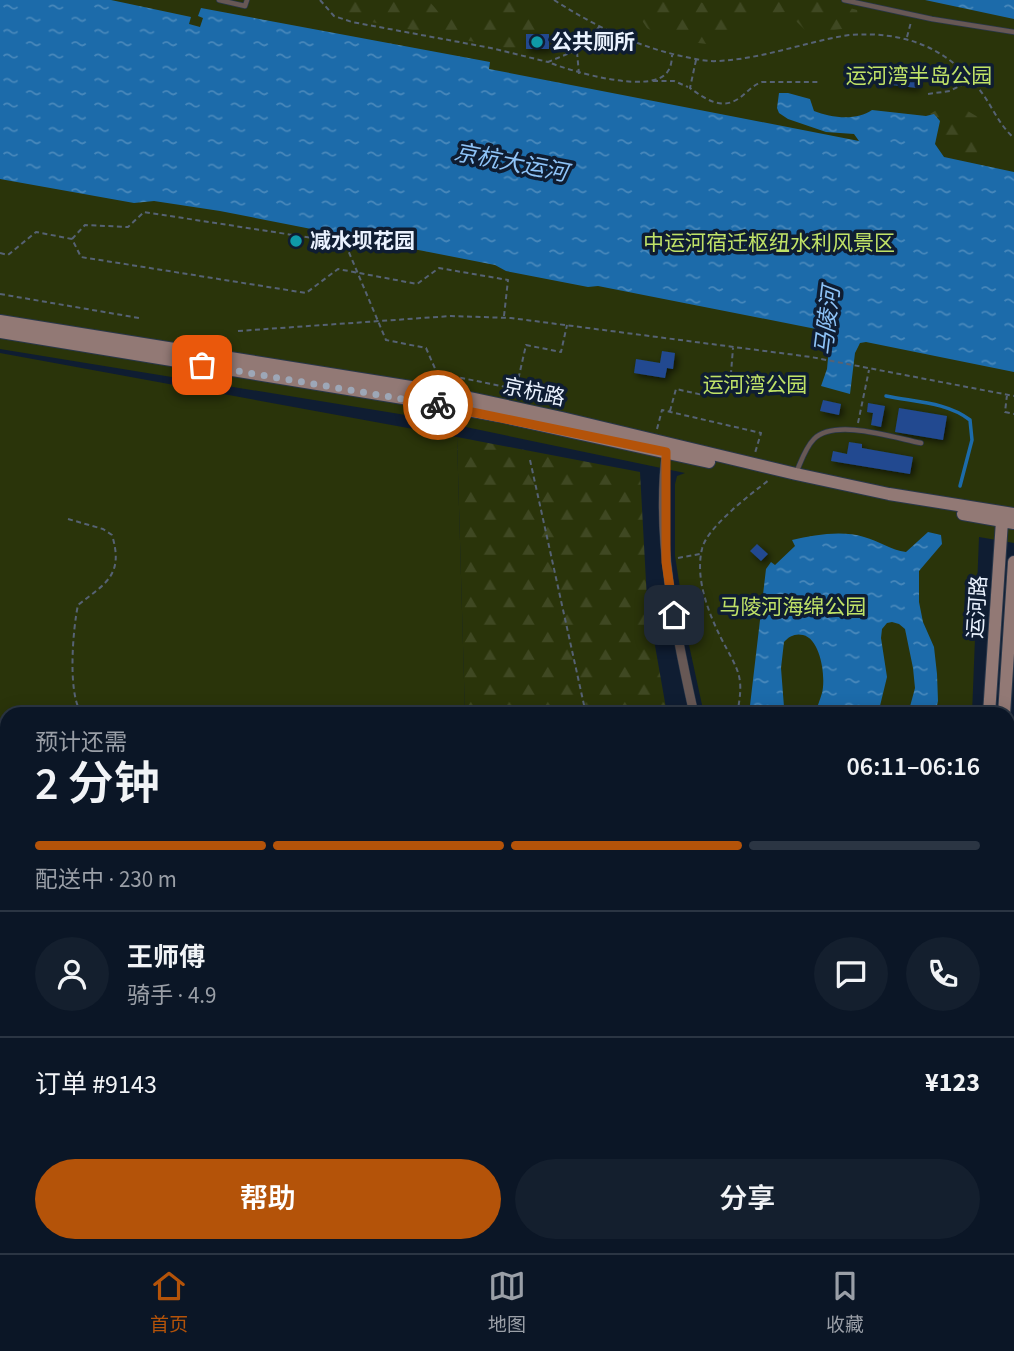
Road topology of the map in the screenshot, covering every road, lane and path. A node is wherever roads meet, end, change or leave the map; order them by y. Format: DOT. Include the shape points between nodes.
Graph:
graph roads {
  1 [pos="219,0"];
  2 [pos="247,0"];
  3 [pos="320,0"];
  4 [pos="554,0"];
  5 [pos="844,0"];
  6 [pos="913,15"];
  7 [pos="599,27"];
  8 [pos="1014,32"];
  9 [pos="907,38"];
  10 [pos="577,51"];
  11 [pos="672,54"];
  12 [pos="696,59"];
  13 [pos="548,62"];
  14 [pos="579,74"];
  15 [pos="970,79"];
  16 [pos="649,81"];
  17 [pos="818,82"];
  18 [pos="690,88"];
  19 [pos="928,94"];
  20 [pos="1014,138"];
  21 [pos="72,239"];
  22 [pos="0,253"];
  23 [pos="358,273"];
  24 [pos="0,294"];
  25 [pos="139,318"];
  26 [pos="503,318"];
  27 [pos="0,321"];
  28 [pos="378,322"];
  29 [pos="567,324"];
  30 [pos="238,331"];
  31 [pos="0,332"];
  32 [pos="733,346"];
  33 [pos="870,368"];
  34 [pos="1007,394"];
  35 [pos="1014,396"];
  36 [pos="669,412"];
  37 [pos="1014,414"];
  38 [pos="857,430"];
  39 [pos="654,440"];
  40 [pos="921,443"];
  41 [pos="667,448"];
  42 [pos="754,457"];
  43 [pos="530,460"];
  44 [pos="796,474"];
  45 [pos="774,476"];
  46 [pos="1010,518"];
  47 [pos="68,519"];
  48 [pos="701,554"];
  49 [pos="666,562"];
  50 [pos="1014,562"];
  51 [pos="78,707"];
  52 [pos="584,707"];
  53 [pos="692,707"];
  54 [pos="738,707"];
  55 [pos="990,707"];
  56 [pos="1004,707"];
  1 -- 2 [label="lane" via="245,6"];
  3 -- 13 [label="path" via="334,16 352,22"];
  4 -- 7 [label="path"];
  5 -- 6 [label="lane"];
  6 -- 8 [label="lane"];
  6 -- 9 [label="path"];
  7 -- 10 [label="path"];
  7 -- 11 [label="path"];
  9 -- 12 [label="path" via="849,35 739,58"];
  9 -- 15 [label="path" via="947,58"];
  10 -- 13 [label="path"];
  10 -- 14 [label="path"];
  11 -- 12 [label="path"];
  11 -- 16 [label="path" via="668,71"];
  12 -- 18 [label="path"];
  13 -- 14 [label="path"];
  14 -- 16 [label="path"];
  15 -- 19 [label="path" via="950,91"];
  15 -- 20 [label="path"];
  16 -- 18 [label="path" via="674,81"];
  17 -- 18 [label="path" via="762,82 725,104 707,100"];
  21 -- 22 [label="path" via="36,232 8,255"];
  21 -- 23 [label="path" via="81,257 306,293 338,269"];
  21 -- 23 [label="path" via="85,225 128,228 144,212 345,243"];
  23 -- 26 [label="path" via="417,284 439,268 508,280"];
  23 -- 28 [label="path"];
  24 -- 25 [label="path"];
  26 -- 28 [label="path" via="451,316"];
  26 -- 29 [label="path"];
  27 -- 39 [label="street, 京杭路" via="405,385"];
  28 -- 29 [label="path" via="386,340 426,348 438,373 516,388 526,345 561,352"];
  28 -- 30 [label="path"];
  29 -- 32 [label="path"];
  31 -- 41 [label="street, 京杭路" via="403,398"];
  32 -- 33 [label="path"];
  32 -- 36 [label="path" via="732,373 749,378 748,388 708,379 703,395 676,388"];
  33 -- 34 [label="path"];
  33 -- 38 [label="path"];
  34 -- 35 [label="path"];
  34 -- 37 [label="path" via="1005,412"];
  36 -- 39 [label="path" via="662,410"];
  36 -- 42 [label="path" via="761,433"];
  38 -- 40 [label="lane"];
  38 -- 44 [label="lane" via="820,434 811,441"];
  39 -- 41 [label="street, 京杭路"];
  41 -- 44 [label="street, 京杭路"];
  41 -- 45 [label="street, 京杭路"];
  41 -- 49 [label="street"];
  43 -- 52 [label="path"];
  44 -- 46 [label="street, 京杭路"];
  45 -- 46 [label="street, 京杭路" via="874,498"];
  45 -- 48 [label="path" via="722,521"];
  46 -- 55 [label="street, 运河路"];
  47 -- 51 [label="path" via="103,528 112,535 116,557 107,583 78,605 72,686"];
  48 -- 49 [label="path"];
  48 -- 54 [label="path" via="702,582 711,614 741,677"];
  49 -- 53 [label="street"];
  50 -- 56 [label="street, 运河路"];
}
